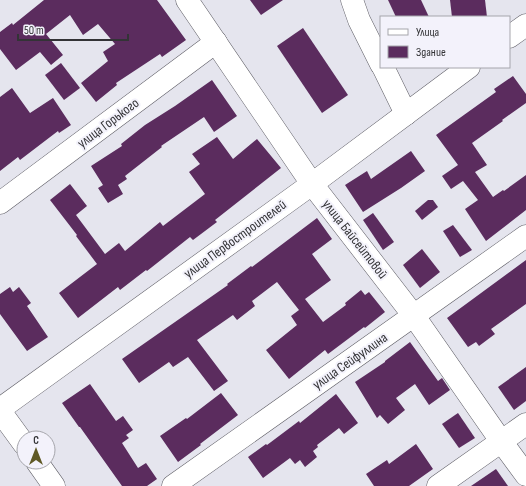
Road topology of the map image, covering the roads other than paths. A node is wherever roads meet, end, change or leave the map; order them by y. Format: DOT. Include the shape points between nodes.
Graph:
graph roads {
  1 [pos="187,0"];
  2 [pos="352,0"];
  3 [pos="526,24"];
  4 [pos="510,36"];
  5 [pos="216,42"];
  6 [pos="380,62"];
  7 [pos="383,68"];
  8 [pos="468,68"];
  9 [pos="406,114"];
  10 [pos="312,184"];
  11 [pos="0,204"];
  12 [pos="526,236"];
  13 [pos="414,316"];
  14 [pos="0,410"];
  15 [pos="526,424"];
  16 [pos="16,433"];
  17 [pos="501,441"];
  18 [pos="43,470"];
  19 [pos="526,475"];
  20 [pos="54,486"];
  21 [pos="173,486"];
  22 [pos="438,486"];
  1 -- 5 [label="street, улица Байсейтовой"];
  2 -- 6 [label="street"];
  3 -- 4 [label="street"];
  5 -- 10 [label="street, улица Байсейтовой"];
  5 -- 11 [label="street, улица Горького"];
  7 -- 9 [label="street"];
  8 -- 9 [label="street, улица Первостроителей"];
  9 -- 10 [label="street, улица Первостроителей"];
  10 -- 13 [label="street, улица Байсейтовой"];
  10 -- 14 [label="street, улица Первостроителей"];
  12 -- 13 [label="street, улица Сейфуллина"];
  13 -- 17 [label="street, улица Байсейтовой"];
  13 -- 21 [label="street, улица Сейфуллина"];
  14 -- 16 [label="street"];
  15 -- 17 [label="street"];
  17 -- 19 [label="street, улица Байсейтовой"];
  17 -- 22 [label="street"];
  18 -- 20 [label="street"];
}
